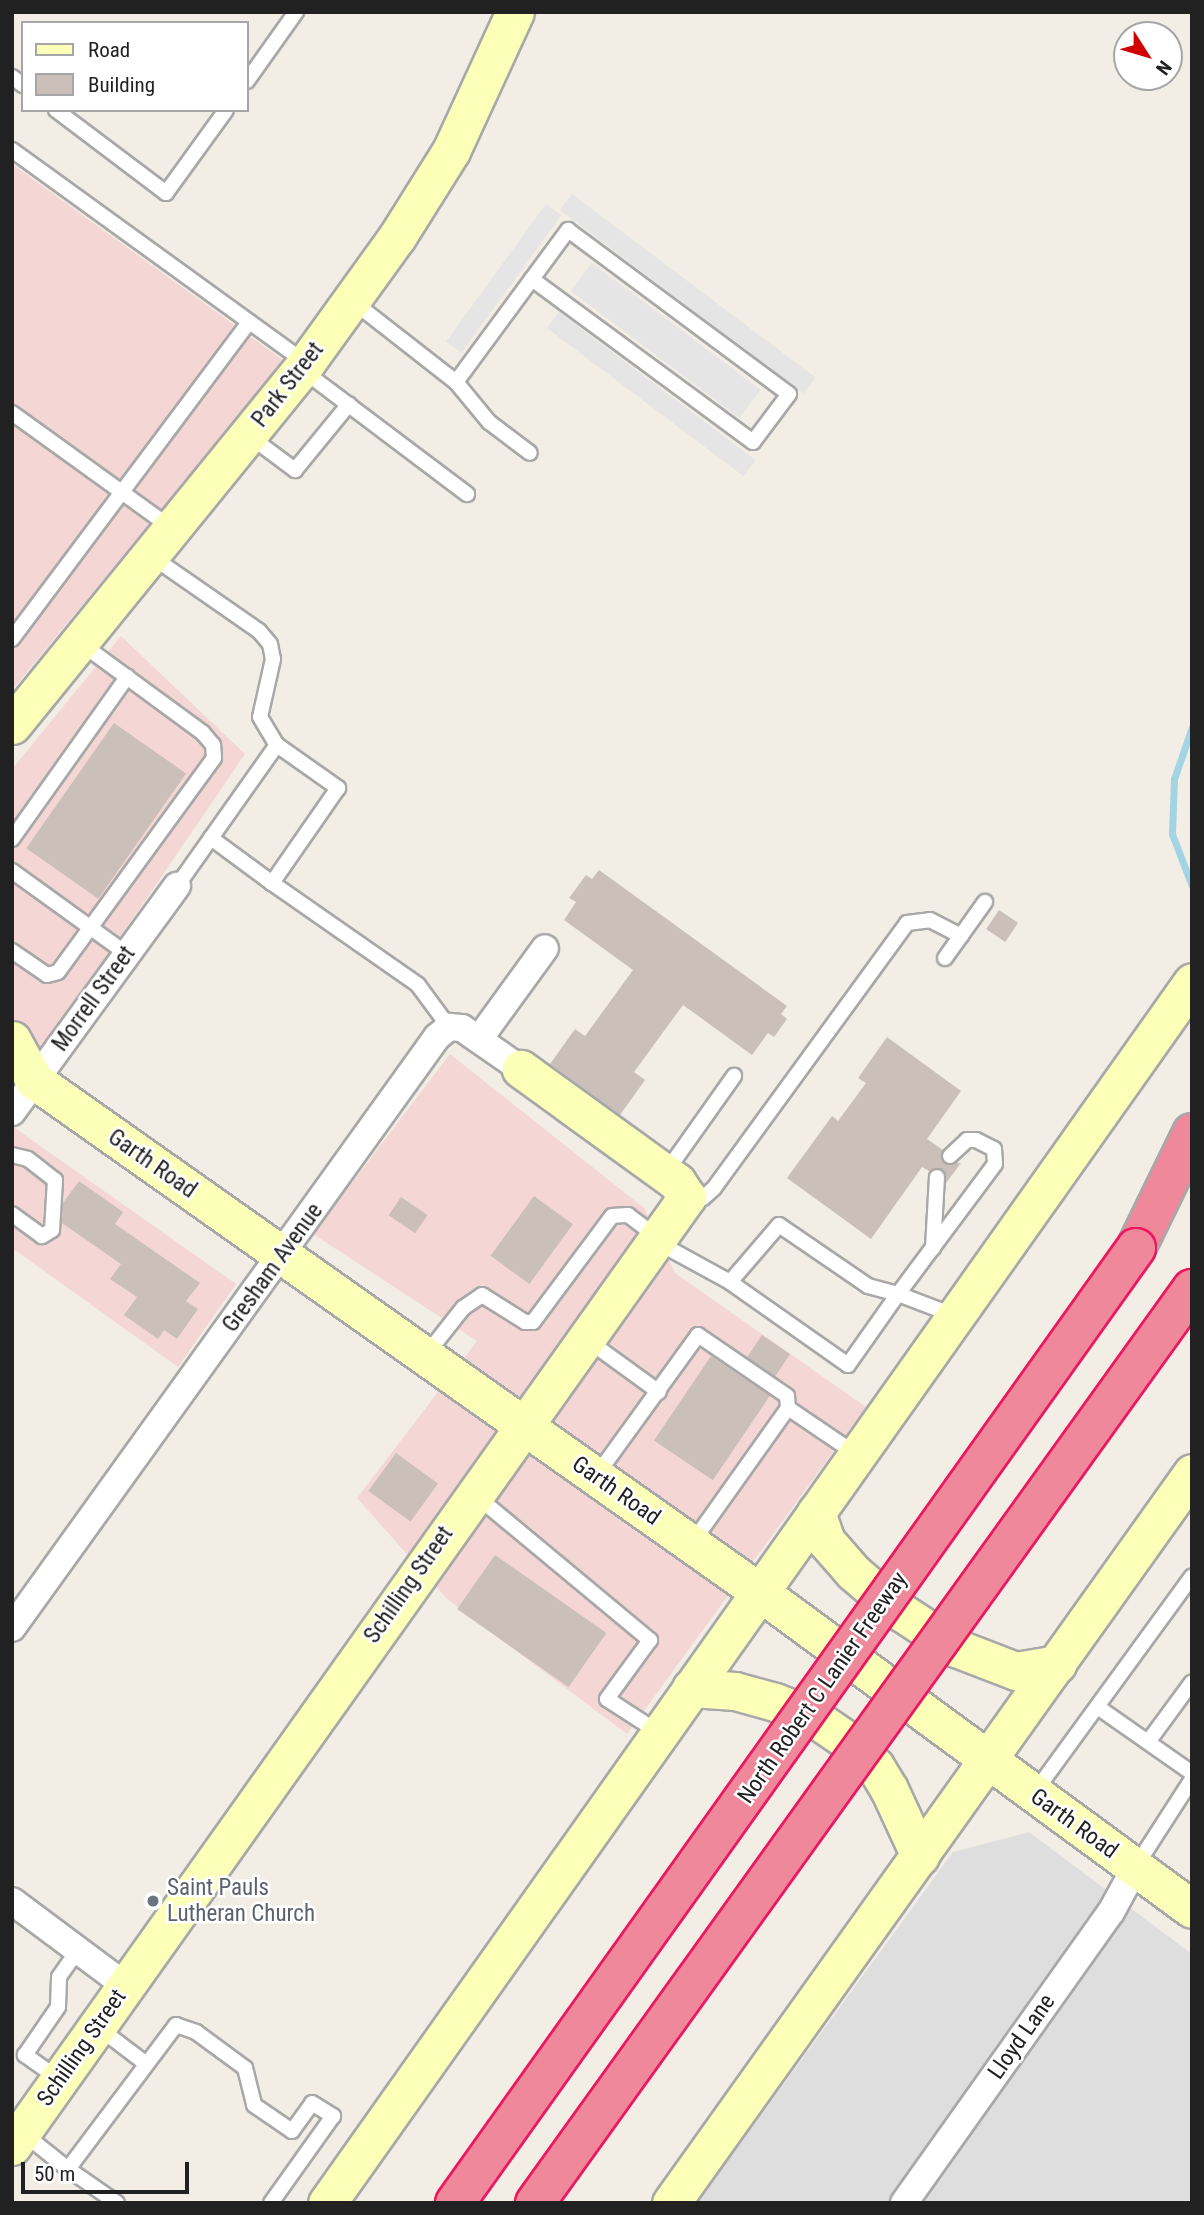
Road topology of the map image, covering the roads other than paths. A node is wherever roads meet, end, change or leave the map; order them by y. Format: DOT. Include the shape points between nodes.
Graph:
graph roads {
  1 [pos="296,12"];
  2 [pos="516,12"];
  3 [pos="248,80"];
  4 [pos="59,112"];
  5 [pos="225,112"];
  6 [pos="12,150"];
  7 [pos="532,279"];
  8 [pos="351,300"];
  9 [pos="249,322"];
  10 [pos="303,366"];
  11 [pos="456,382"];
  12 [pos="349,404"];
  13 [pos="12,413"];
  14 [pos="248,435"];
  15 [pos="530,453"];
  16 [pos="123,493"];
  17 [pos="467,494"];
  18 [pos="161,542"];
  19 [pos="12,639"];
  20 [pos="79,642"];
  21 [pos="127,677"];
  22 [pos="12,725"];
  23 [pos="277,745"];
  24 [pos="211,838"];
  25 [pos="12,839"];
  26 [pos="12,870"];
  27 [pos="272,883"];
  28 [pos="177,886"];
  29 [pos="985,902"];
  30 [pos="91,928"];
  31 [pos="961,936"];
  32 [pos="545,948"];
  33 [pos="12,951"];
  34 [pos="127,954"];
  35 [pos="944,958"];
  36 [pos="1192,982"];
  37 [pos="449,1027"];
  38 [pos="479,1039"];
  39 [pos="12,1040"];
  40 [pos="521,1069"];
  41 [pos="734,1076"];
  42 [pos="23,1080"];
  43 [pos="12,1112"];
  44 [pos="1192,1133"];
  45 [pos="12,1156"];
  46 [pos="950,1156"];
  47 [pos="1192,1175"];
  48 [pos="937,1177"];
  49 [pos="676,1185"];
  50 [pos="12,1214"];
  51 [pos="655,1238"];
  52 [pos="933,1248"];
  53 [pos="1136,1248"];
  54 [pos="283,1256"];
  55 [pos="730,1282"];
  56 [pos="1192,1289"];
  57 [pos="898,1294"];
  58 [pos="956,1316"];
  59 [pos="585,1338"];
  60 [pos="425,1357"];
  61 [pos="659,1392"];
  62 [pos="788,1408"];
  63 [pos="522,1425"];
  64 [pos="856,1454"];
  65 [pos="596,1477"];
  66 [pos="1187,1490"];
  67 [pos="473,1493"];
  68 [pos="816,1512"];
  69 [pos="691,1544"];
  70 [pos="1192,1576"];
  71 [pos="761,1593"];
  72 [pos="12,1628"];
  73 [pos="1057,1664"];
  74 [pos="1192,1682"];
  75 [pos="691,1688"];
  76 [pos="1099,1707"];
  77 [pos="658,1732"];
  78 [pos="1148,1742"];
  79 [pos="989,1761"];
  80 [pos="1192,1773"];
  81 [pos="1192,1779"];
  82 [pos="1033,1794"];
  83 [pos="920,1856"];
  84 [pos="1135,1868"];
  85 [pos="12,1901"];
  86 [pos="1192,1909"];
  87 [pos="78,1950"];
  88 [pos="126,1986"];
  89 [pos="97,2026"];
  90 [pos="145,2063"];
  91 [pos="60,2079"];
  92 [pos="17,2139"];
  93 [pos="68,2169"];
  94 [pos="117,2203"];
  95 [pos="271,2203"];
  96 [pos="327,2203"];
  97 [pos="455,2203"];
  98 [pos="535,2203"];
  99 [pos="671,2203"];
  100 [pos="904,2203"];
  1 -- 3 [label="lane"];
  2 -- 8 [label="main road, Park Street" via="451,151"];
  4 -- 5 [label="lane" via="166,193"];
  6 -- 9 [label="lane"];
  7 -- 7 [label="lane" via="568,230 789,394 753,442"];
  7 -- 11 [label="lane"];
  8 -- 10 [label="main road, Park Street"];
  8 -- 11 [label="lane"];
  9 -- 10 [label="lane"];
  9 -- 16 [label="lane"];
  10 -- 12 [label="lane"];
  10 -- 14 [label="main road, Park Street"];
  11 -- 15 [label="lane" via="489,422"];
  12 -- 14 [label="lane" via="295,470"];
  12 -- 17 [label="lane"];
  13 -- 16 [label="lane"];
  14 -- 18 [label="main road, Park Street"];
  16 -- 18 [label="lane"];
  16 -- 19 [label="lane"];
  18 -- 20 [label="main road, Park Street"];
  18 -- 23 [label="lane" via="270,644 273,659 260,717"];
  20 -- 21 [label="lane"];
  20 -- 22 [label="main road, Park Street"];
  21 -- 25 [label="lane"];
  21 -- 30 [label="lane" via="203,733 213,745 214,758"];
  23 -- 24 [label="lane"];
  23 -- 27 [label="lane" via="338,788"];
  24 -- 27 [label="lane"];
  24 -- 28 [label="lane"];
  26 -- 30 [label="lane"];
  27 -- 37 [label="lane" via="418,985"];
  28 -- 34 [label="street, Morrell Street"];
  29 -- 31 [label="lane"];
  30 -- 33 [label="lane" via="54,976"];
  30 -- 34 [label="lane"];
  31 -- 35 [label="lane"];
  31 -- 49 [label="lane" via="930,920 907,923 714,1188 703,1198"];
  32 -- 38 [label="street"];
  34 -- 42 [label="street, Morrell Street"];
  36 -- 58 [label="main road"];
  37 -- 38 [label="street"];
  37 -- 54 [label="street, Gresham Avenue" via="437,1037"];
  38 -- 40 [label="street"];
  39 -- 42 [label="main road, Garth Road"];
  40 -- 49 [label="main road"];
  41 -- 49 [label="lane"];
  42 -- 43 [label="street, Morrell Street"];
  42 -- 54 [label="main road, Garth Road"];
  44 -- 53 [label="highway"];
  45 -- 50 [label="lane" via="28,1159 55,1180 52,1230 43,1236"];
  46 -- 52 [label="lane" via="967,1140 976,1139 994,1149 995,1164"];
  47 -- 53 [label="highway, North Robert C Lanier Freeway"];
  48 -- 52 [label="lane"];
  49 -- 51 [label="main road, Schilling Street"];
  51 -- 55 [label="lane"];
  51 -- 59 [label="main road, Schilling Street"];
  51 -- 60 [label="lane" via="628,1215 612,1216 533,1322 525,1322 482,1295 463,1308"];
  52 -- 57 [label="lane"];
  53 -- 97 [label="highway, North Robert C Lanier Freeway, bridge"];
  54 -- 60 [label="main road, Garth Road"];
  54 -- 72 [label="street, Gresham Avenue"];
  55 -- 57 [label="lane" via="779,1225 869,1286"];
  55 -- 57 [label="lane" via="848,1365"];
  56 -- 98 [label="highway, bridge"];
  57 -- 58 [label="lane"];
  58 -- 64 [label="main road"];
  59 -- 61 [label="lane"];
  59 -- 63 [label="main road, Schilling Street"];
  60 -- 63 [label="main road, Garth Road"];
  61 -- 62 [label="lane" via="698,1335 787,1396"];
  61 -- 65 [label="lane"];
  62 -- 64 [label="lane"];
  62 -- 69 [label="lane"];
  63 -- 65 [label="main road, Garth Road"];
  63 -- 67 [label="main road, Schilling Street"];
  64 -- 68 [label="main road"];
  65 -- 69 [label="main road, Garth Road"];
  66 -- 73 [label="main road"];
  67 -- 77 [label="lane" via="650,1640 607,1699"];
  67 -- 88 [label="main road, Schilling Street"];
  68 -- 71 [label="main road"];
  68 -- 73 [label="main road" via="826,1541 853,1572 895,1608 956,1648 1016,1671"];
  69 -- 71 [label="main road, Garth Road"];
  70 -- 76 [label="lane"];
  71 -- 75 [label="main road"];
  71 -- 79 [label="main road, Garth Road"];
  73 -- 79 [label="main road"];
  74 -- 78 [label="lane"];
  75 -- 77 [label="main road"];
  75 -- 83 [label="main road" via="735,1691 775,1702 813,1717 848,1741 875,1766"];
  76 -- 78 [label="lane"];
  76 -- 82 [label="lane"];
  77 -- 96 [label="main road"];
  78 -- 80 [label="lane"];
  79 -- 82 [label="main road, Garth Road"];
  79 -- 83 [label="main road"];
  81 -- 84 [label="lane"];
  82 -- 84 [label="main road, Garth Road"];
  83 -- 99 [label="main road"];
  84 -- 86 [label="main road, Garth Road"];
  84 -- 100 [label="street, Lloyd Lane" via="1111,1912"];
  85 -- 87 [label="street"];
  87 -- 88 [label="street"];
  87 -- 91 [label="lane" via="59,1977 58,2007 24,2055"];
  88 -- 89 [label="main road, Schilling Street"];
  89 -- 90 [label="lane"];
  89 -- 91 [label="main road, Schilling Street"];
  90 -- 93 [label="lane"];
  90 -- 95 [label="lane" via="176,2025 195,2032 245,2068 254,2105 292,2130 312,2103 332,2116"];
  91 -- 92 [label="main road, Schilling Street"];
  92 -- 93 [label="lane"];
  93 -- 94 [label="lane"];
}
